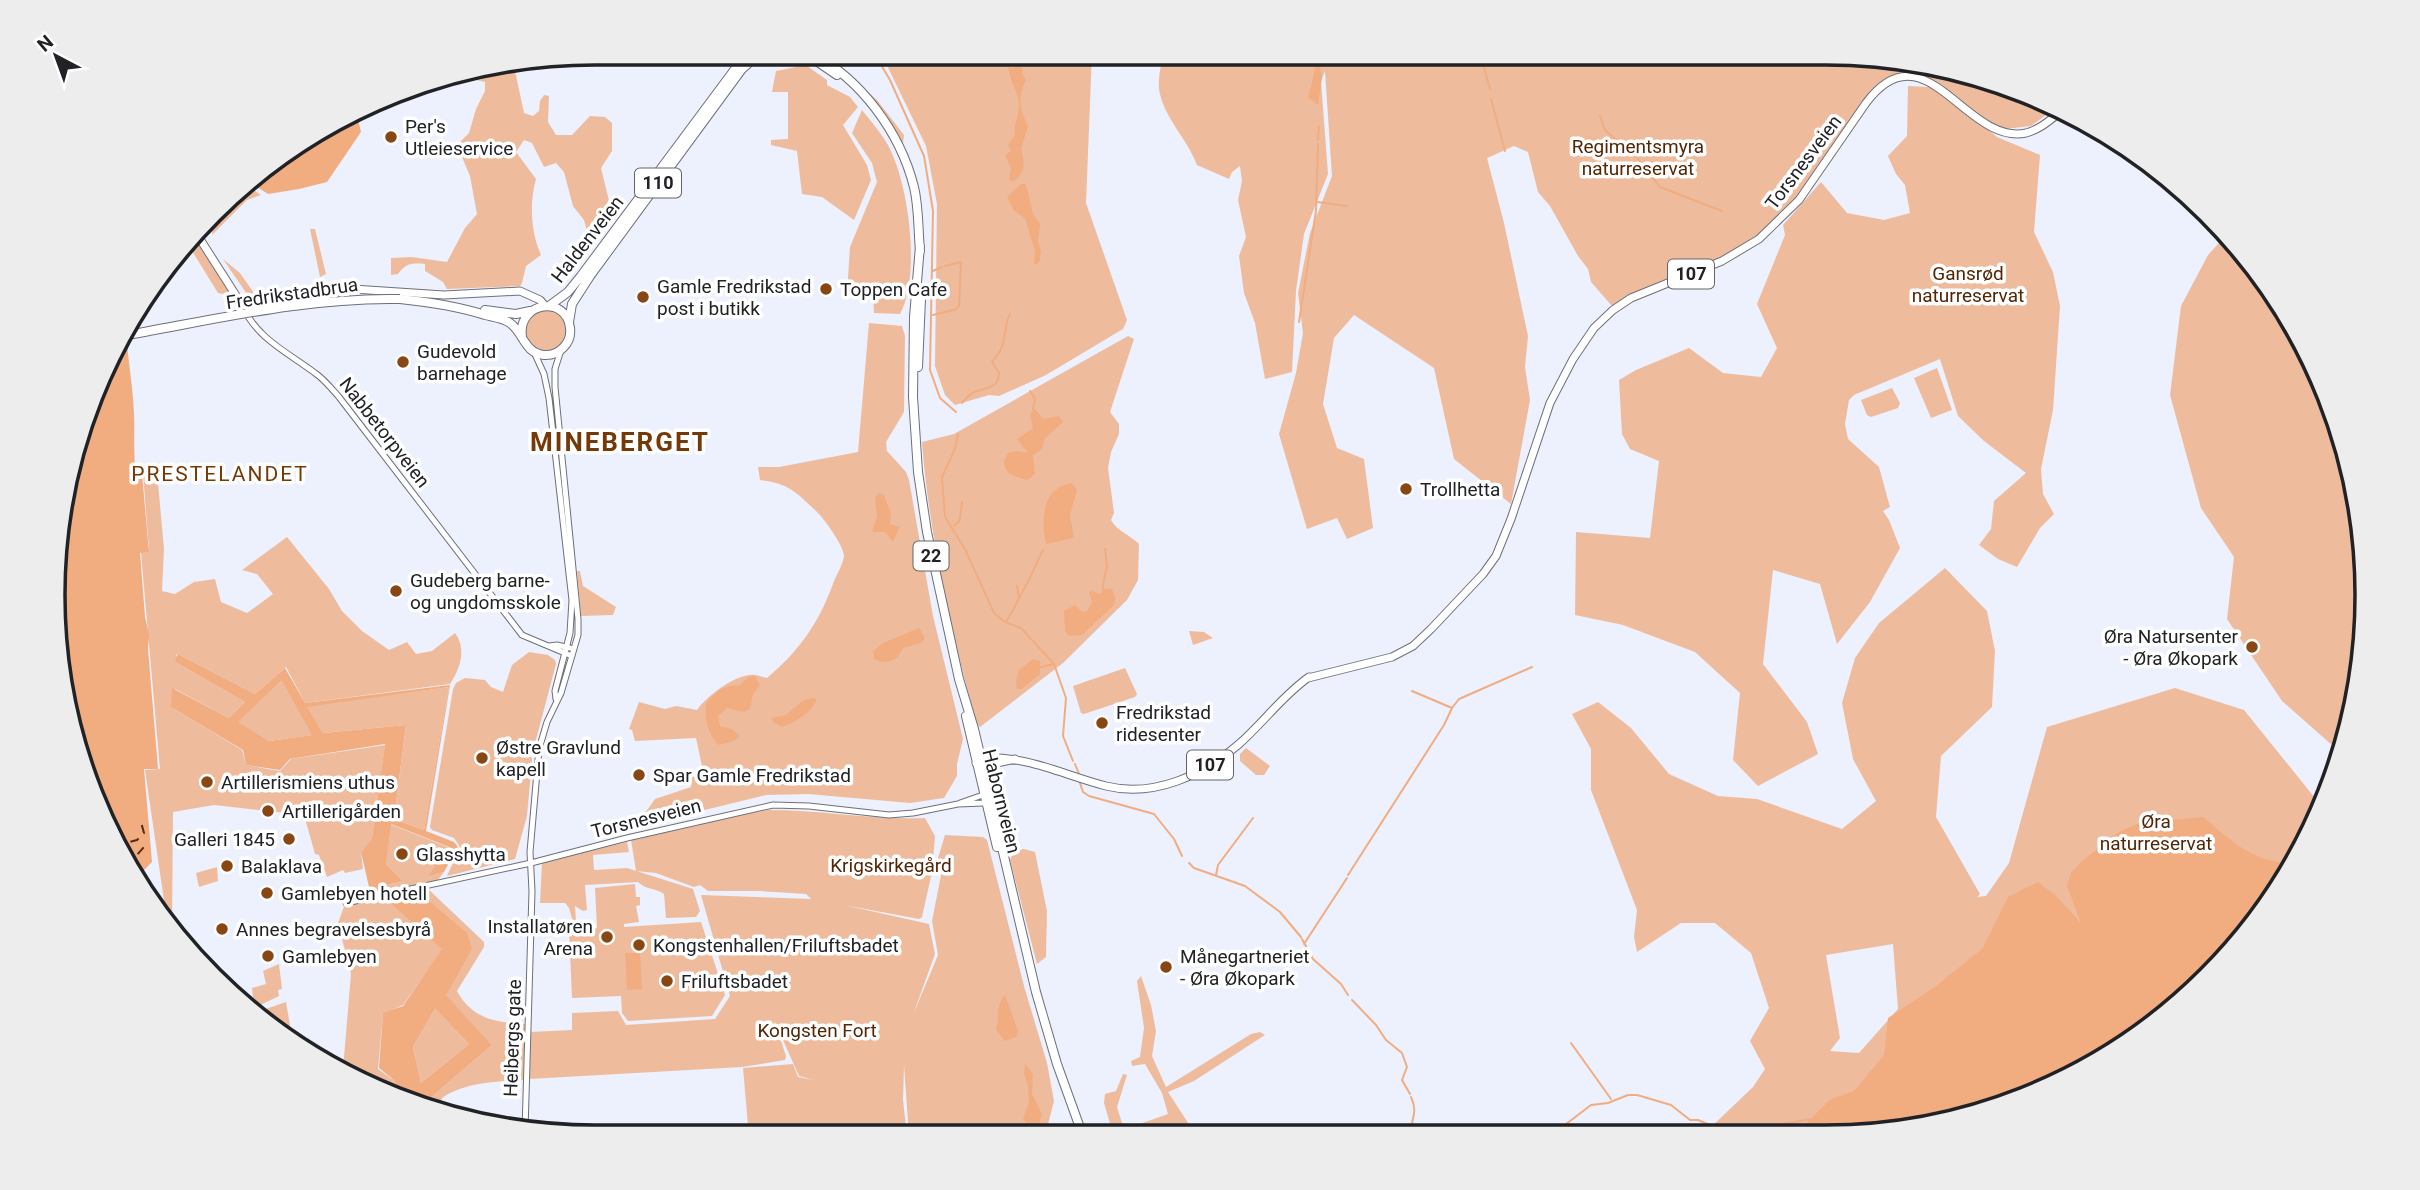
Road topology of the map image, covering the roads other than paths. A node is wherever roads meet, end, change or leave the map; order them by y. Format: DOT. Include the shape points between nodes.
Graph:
graph roads {
  1 [pos="737,65"];
  2 [pos="746,65"];
  3 [pos="822,65"];
  4 [pos="830,65"];
  5 [pos="863,95"];
  6 [pos="2054,116"];
  7 [pos="201,240"];
  8 [pos="532,296"];
  9 [pos="242,305"];
  10 [pos="547,306"];
  11 [pos="470,310"];
  12 [pos="532,311"];
  13 [pos="569,322"];
  14 [pos="134,333"];
  15 [pos="522,337"];
  16 [pos="561,349"];
  17 [pos="534,352"];
  18 [pos="569,651"];
  19 [pos="980,762"];
  20 [pos="986,798"];
  21 [pos="531,863"];
  22 [pos="345,902"];
  23 [pos="526,1121"];
  24 [pos="1079,1125"];
  1 -- 10 [label="highway, Haldenveien / 110" via="581,276"];
  2 -- 13 [label="highway, Haldenveien / 110" via="590,276 572,304"];
  3 -- 5 [label="highway, Habornveien / 22"];
  4 -- 5 [label="highway, Habornveien / 22"];
  5 -- 19 [label="highway, Habornveien / 22" via="892,133 910,174 918,212 918,472 927,532"];
  6 -- 19 [label="main road, Torsnesveien / 107" via="2034,130 2012,134 1986,125 1931,82 1903,78 1880,89 1798,200 1759,239 1722,261 1631,298 1599,323 1550,403 1496,556 1419,641 1392,657 1320,670 1288,692 1240,743 1210,765 1153,788 1120,789 1015,759"];
  7 -- 9 [label="main road, Nabbetorpveien"];
  8 -- 9 [label="main road" via="520,291 444,295 340,289"];
  8 -- 10 [label="main road"];
  8 -- 12 [label="main road"];
  9 -- 18 [label="street, Nabbetorpveien" via="261,334 315,373 339,397 522,635"];
  10 -- 12 [label="highway, 110"];
  10 -- 13 [label="highway" via="561,311"];
  11 -- 12 [label="highway, 110"];
  11 -- 14 [label="highway, Fredrikstadbrua / 110, bridge" via="400,299 337,300"];
  11 -- 15 [label="highway, 110" via="509,323"];
  12 -- 15 [label="highway" via="523,323"];
  13 -- 16 [label="highway, 110" via="570,335"];
  15 -- 17 [label="highway, 110"];
  16 -- 17 [label="highway" via="549,355"];
  16 -- 18 [label="street" via="555,387 577,593 578,635"];
  17 -- 18 [label="street" via="549,398 572,600"];
  18 -- 21 [label="street, Heibergs gate" via="539,749"];
  19 -- 20 [label="highway, Habornveien / 22"];
  20 -- 21 [label="street, Torsnesveien" via="889,815 773,805"];
  20 -- 24 [label="highway, Habornveien / 22" via="1049,1039"];
  21 -- 22 [label="street, Torsnesveien"];
  21 -- 23 [label="street, Heibergs gate"];
}
